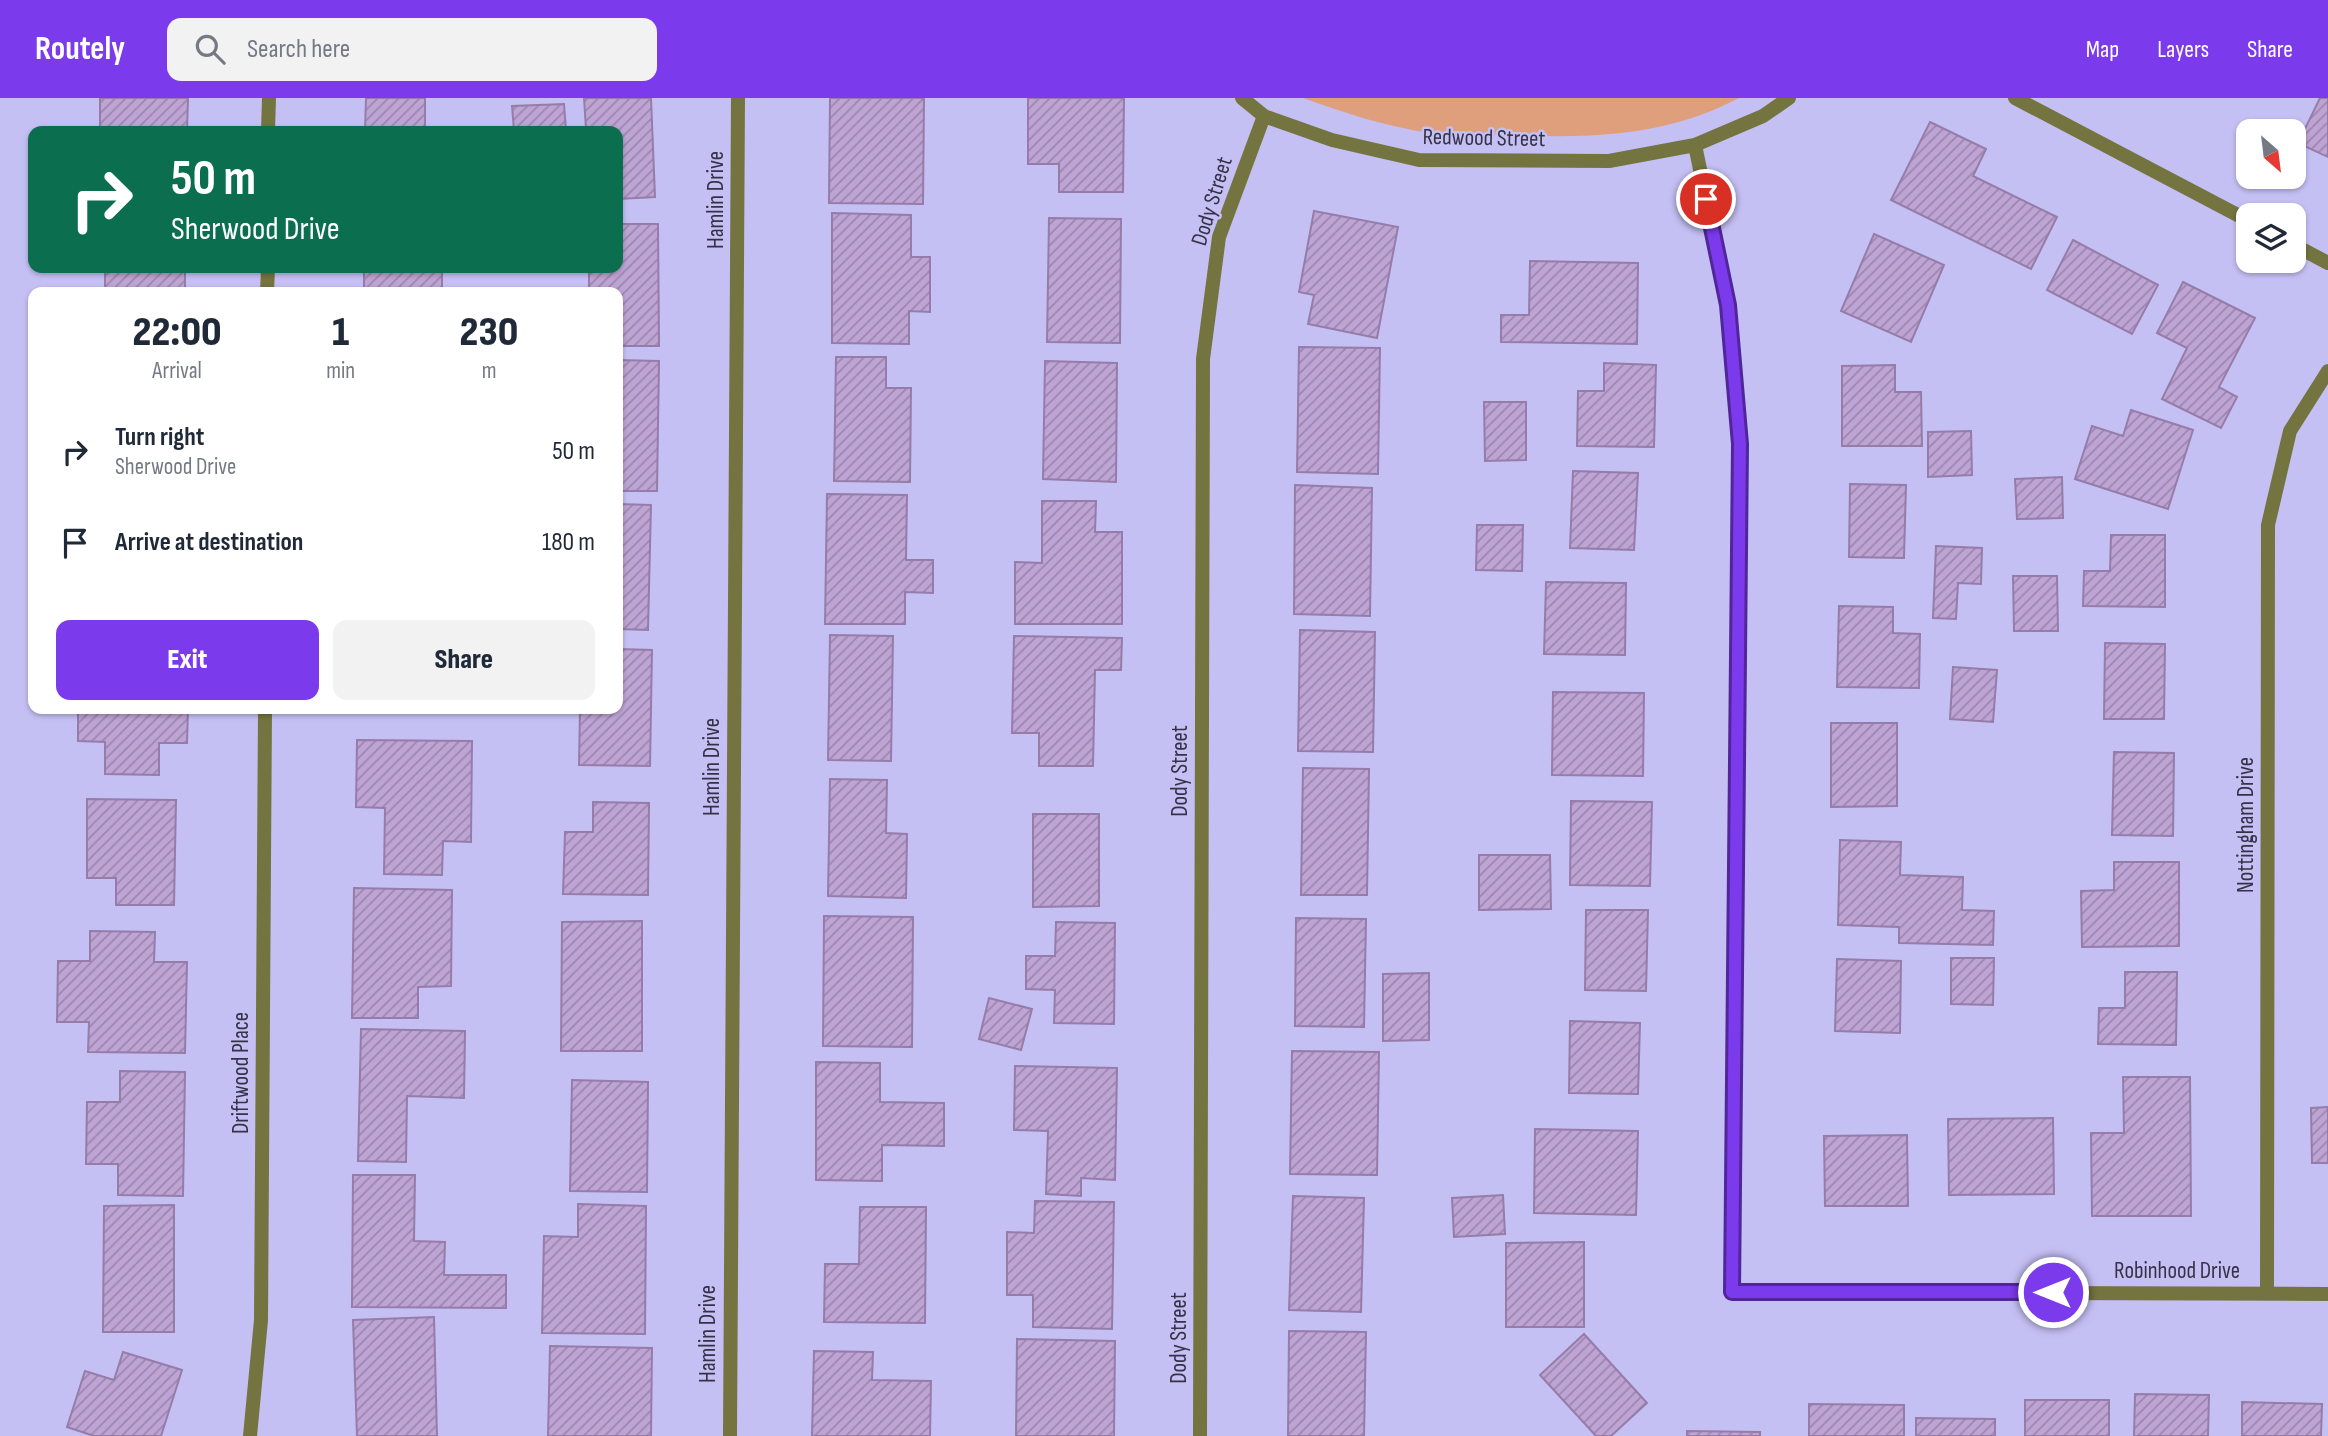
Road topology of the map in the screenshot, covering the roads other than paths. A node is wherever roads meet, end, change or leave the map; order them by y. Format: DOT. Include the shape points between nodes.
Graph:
graph roads {
  1 [pos="269,98"];
  2 [pos="738,98"];
  3 [pos="1242,98"];
  4 [pos="1789,98"];
  5 [pos="2015,98"];
  6 [pos="1264,116"];
  7 [pos="268,126"];
  8 [pos="1695,145"];
  9 [pos="2236,214"];
  10 [pos="2306,251"];
  11 [pos="2328,263"];
  12 [pos="2328,371"];
  13 [pos="265,714"];
  14 [pos="2267,1293"];
  15 [pos="2328,1294"];
  16 [pos="250,1436"];
  17 [pos="730,1436"];
  18 [pos="1200,1436"];
  1 -- 7 [label="street"];
  2 -- 17 [label="street, Hamlin Drive"];
  3 -- 6 [label="street, Redwood Street"];
  4 -- 8 [label="street, Redwood Street" via="1763,116"];
  5 -- 9 [label="street"];
  6 -- 8 [label="street, Redwood Street" via="1332,140 1419,160 1609,161"];
  6 -- 18 [label="street, Dody Street" via="1219,237 1203,359"];
  8 -- 14 [label="street, Robinhood Drive" via="1728,305 1740,444 1732,1292"];
  10 -- 11 [label="street"];
  12 -- 14 [label="street, Nottingham Drive" via="2290,431 2268,525"];
  13 -- 16 [label="street, Driftwood Place" via="261,1320"];
  14 -- 15 [label="street, Robinhood Drive"];
}
